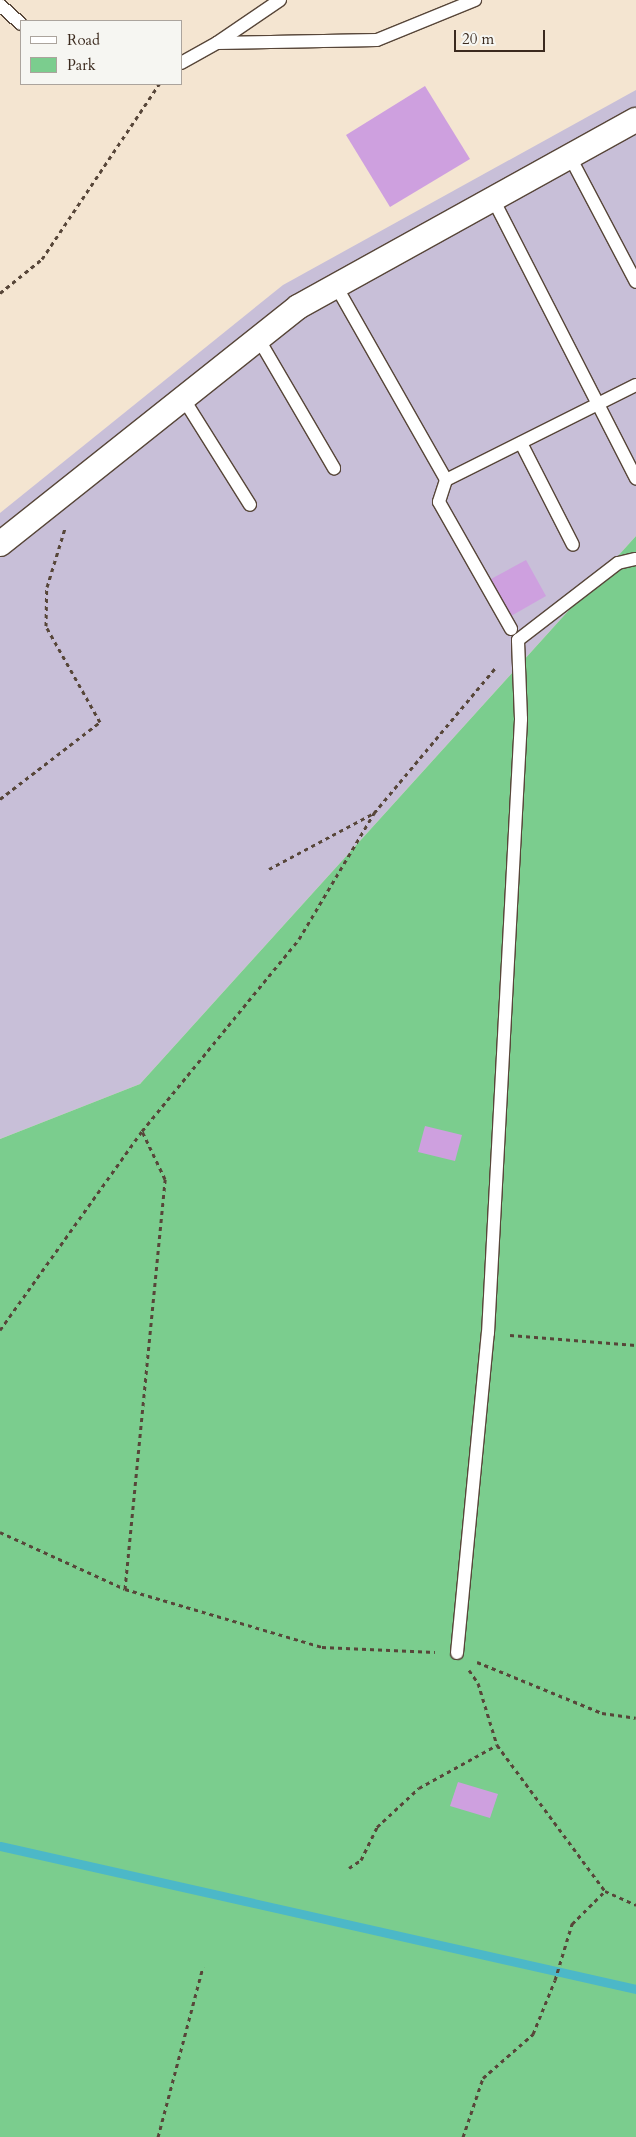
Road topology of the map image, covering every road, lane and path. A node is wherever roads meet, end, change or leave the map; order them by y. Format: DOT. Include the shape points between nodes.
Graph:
graph roads {
  1 [pos="280,0"];
  2 [pos="475,0"];
  3 [pos="0,5"];
  4 [pos="20,23"];
  5 [pos="218,42"];
  6 [pos="182,62"];
  7 [pos="158,85"];
  8 [pos="636,120"];
  9 [pos="570,157"];
  10 [pos="493,199"];
  11 [pos="636,282"];
  12 [pos="336,286"];
  13 [pos="0,292"];
  14 [pos="258,338"];
  15 [pos="636,385"];
  16 [pos="183,398"];
  17 [pos="598,404"];
  18 [pos="521,443"];
  19 [pos="334,468"];
  20 [pos="636,479"];
  21 [pos="446,480"];
  22 [pos="73,486"];
  23 [pos="250,505"];
  24 [pos="0,544"];
  25 [pos="573,545"];
  26 [pos="636,559"];
  27 [pos="515,635"];
  28 [pos="0,798"];
  29 [pos="374,813"];
  30 [pos="268,868"];
  31 [pos="142,1132"];
  32 [pos="0,1330"];
  33 [pos="488,1333"];
  34 [pos="636,1346"];
  35 [pos="0,1532"];
  36 [pos="125,1589"];
  37 [pos="457,1653"];
  38 [pos="636,1718"];
  39 [pos="497,1745"];
  40 [pos="349,1868"];
  41 [pos="605,1891"];
  42 [pos="636,1905"];
  43 [pos="203,1967"];
  44 [pos="158,2137"];
  45 [pos="463,2137"];
  1 -- 5 [label="lane"];
  2 -- 5 [label="lane" via="377,40"];
  3 -- 4 [label="lane"];
  5 -- 6 [label="lane"];
  7 -- 13 [label="path" via="42,259"];
  8 -- 9 [label="street"];
  9 -- 10 [label="street"];
  9 -- 11 [label="lane"];
  10 -- 12 [label="street"];
  10 -- 17 [label="lane"];
  12 -- 14 [label="street" via="298,307"];
  12 -- 21 [label="lane"];
  14 -- 16 [label="street"];
  14 -- 19 [label="lane"];
  15 -- 17 [label="lane"];
  16 -- 22 [label="street"];
  16 -- 23 [label="lane"];
  17 -- 18 [label="lane"];
  17 -- 20 [label="lane"];
  18 -- 21 [label="lane"];
  18 -- 25 [label="lane"];
  21 -- 27 [label="lane" via="439,502"];
  22 -- 24 [label="street"];
  22 -- 28 [label="path" via="65,532 47,587 46,626 100,722"];
  26 -- 27 [label="lane" via="618,562"];
  27 -- 29 [label="path"];
  27 -- 33 [label="lane" via="521,719"];
  29 -- 30 [label="path"];
  29 -- 31 [label="path" via="298,939"];
  31 -- 32 [label="path"];
  31 -- 36 [label="path" via="165,1180"];
  33 -- 34 [label="path"];
  33 -- 37 [label="lane"];
  35 -- 36 [label="path"];
  36 -- 37 [label="path" via="322,1647"];
  37 -- 38 [label="path" via="602,1713"];
  37 -- 39 [label="path" via="478,1683"];
  39 -- 40 [label="path" via="419,1788 377,1827 362,1860"];
  39 -- 41 [label="path"];
  41 -- 42 [label="path"];
  41 -- 45 [label="path" via="572,1924 555,1980 533,2034 482,2078"];
  43 -- 44 [label="path"];
}
